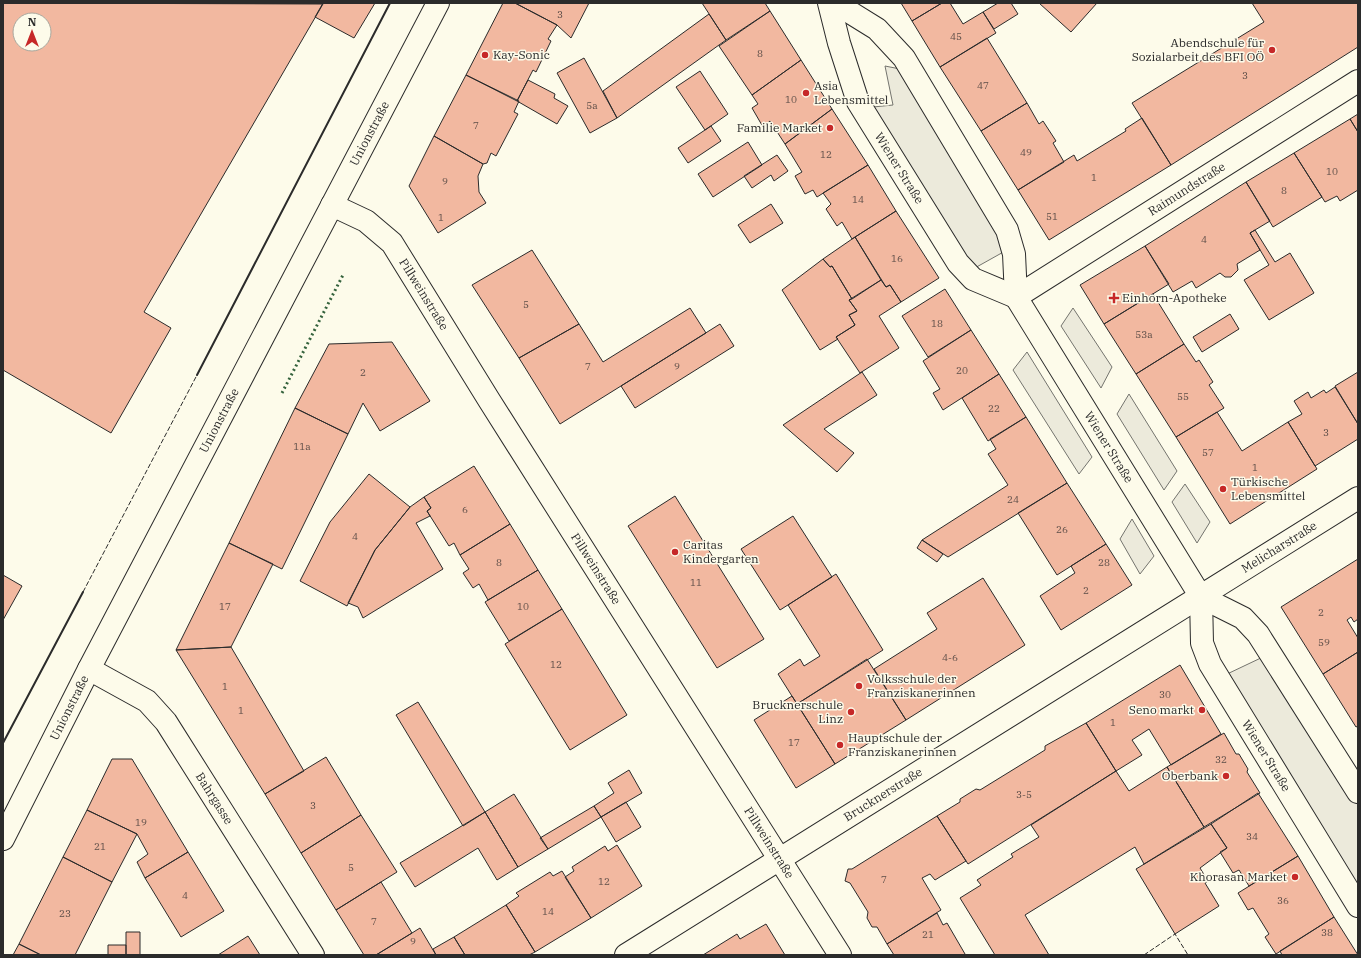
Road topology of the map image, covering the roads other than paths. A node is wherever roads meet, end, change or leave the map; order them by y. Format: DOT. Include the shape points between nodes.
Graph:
graph roads {
  1 [pos="438,3"];
  2 [pos="829,3"];
  3 [pos="836,3"];
  4 [pos="1358,81"];
  5 [pos="332,205"];
  6 [pos="1016,297"];
  7 [pos="1358,498"];
  8 [pos="1201,597"];
  9 [pos="89,669"];
  10 [pos="1358,792"];
  11 [pos="3,839"];
  12 [pos="779,858"];
  13 [pos="1358,906"];
  14 [pos="313,955"];
  15 [pos="626,955"];
  16 [pos="840,955"];
  1 -- 5 [label="main road, Unionstraße"];
  2 -- 6 [label="main road, Wiener Straße" via="858,102 958,263 973,279"];
  3 -- 6 [label="main road, Wiener Straße" via="877,30 904,58 1007,230 1014,254"];
  4 -- 6 [label="main road, Raimundstraße"];
  5 -- 9 [label="main road, Unionstraße"];
  5 -- 12 [label="main road, Pillweinstraße" via="366,221 392,243"];
  6 -- 8 [label="main road, Wiener Straße"];
  7 -- 8 [label="main road, Melicharstraße"];
  8 -- 10 [label="main road" via="1243,618 1258,634"];
  8 -- 12 [label="main road, Brucknerstraße"];
  8 -- 13 [label="main road, Wiener Straße" via="1202,643 1210,664"];
  9 -- 11 [label="main road, Unionstraße"];
  9 -- 14 [label="main road, Bahrgasse" via="147,701 166,722"];
  12 -- 15 [label="main road, Brucknerstraße"];
  12 -- 16 [label="main road, Pillweinstraße"];
}
